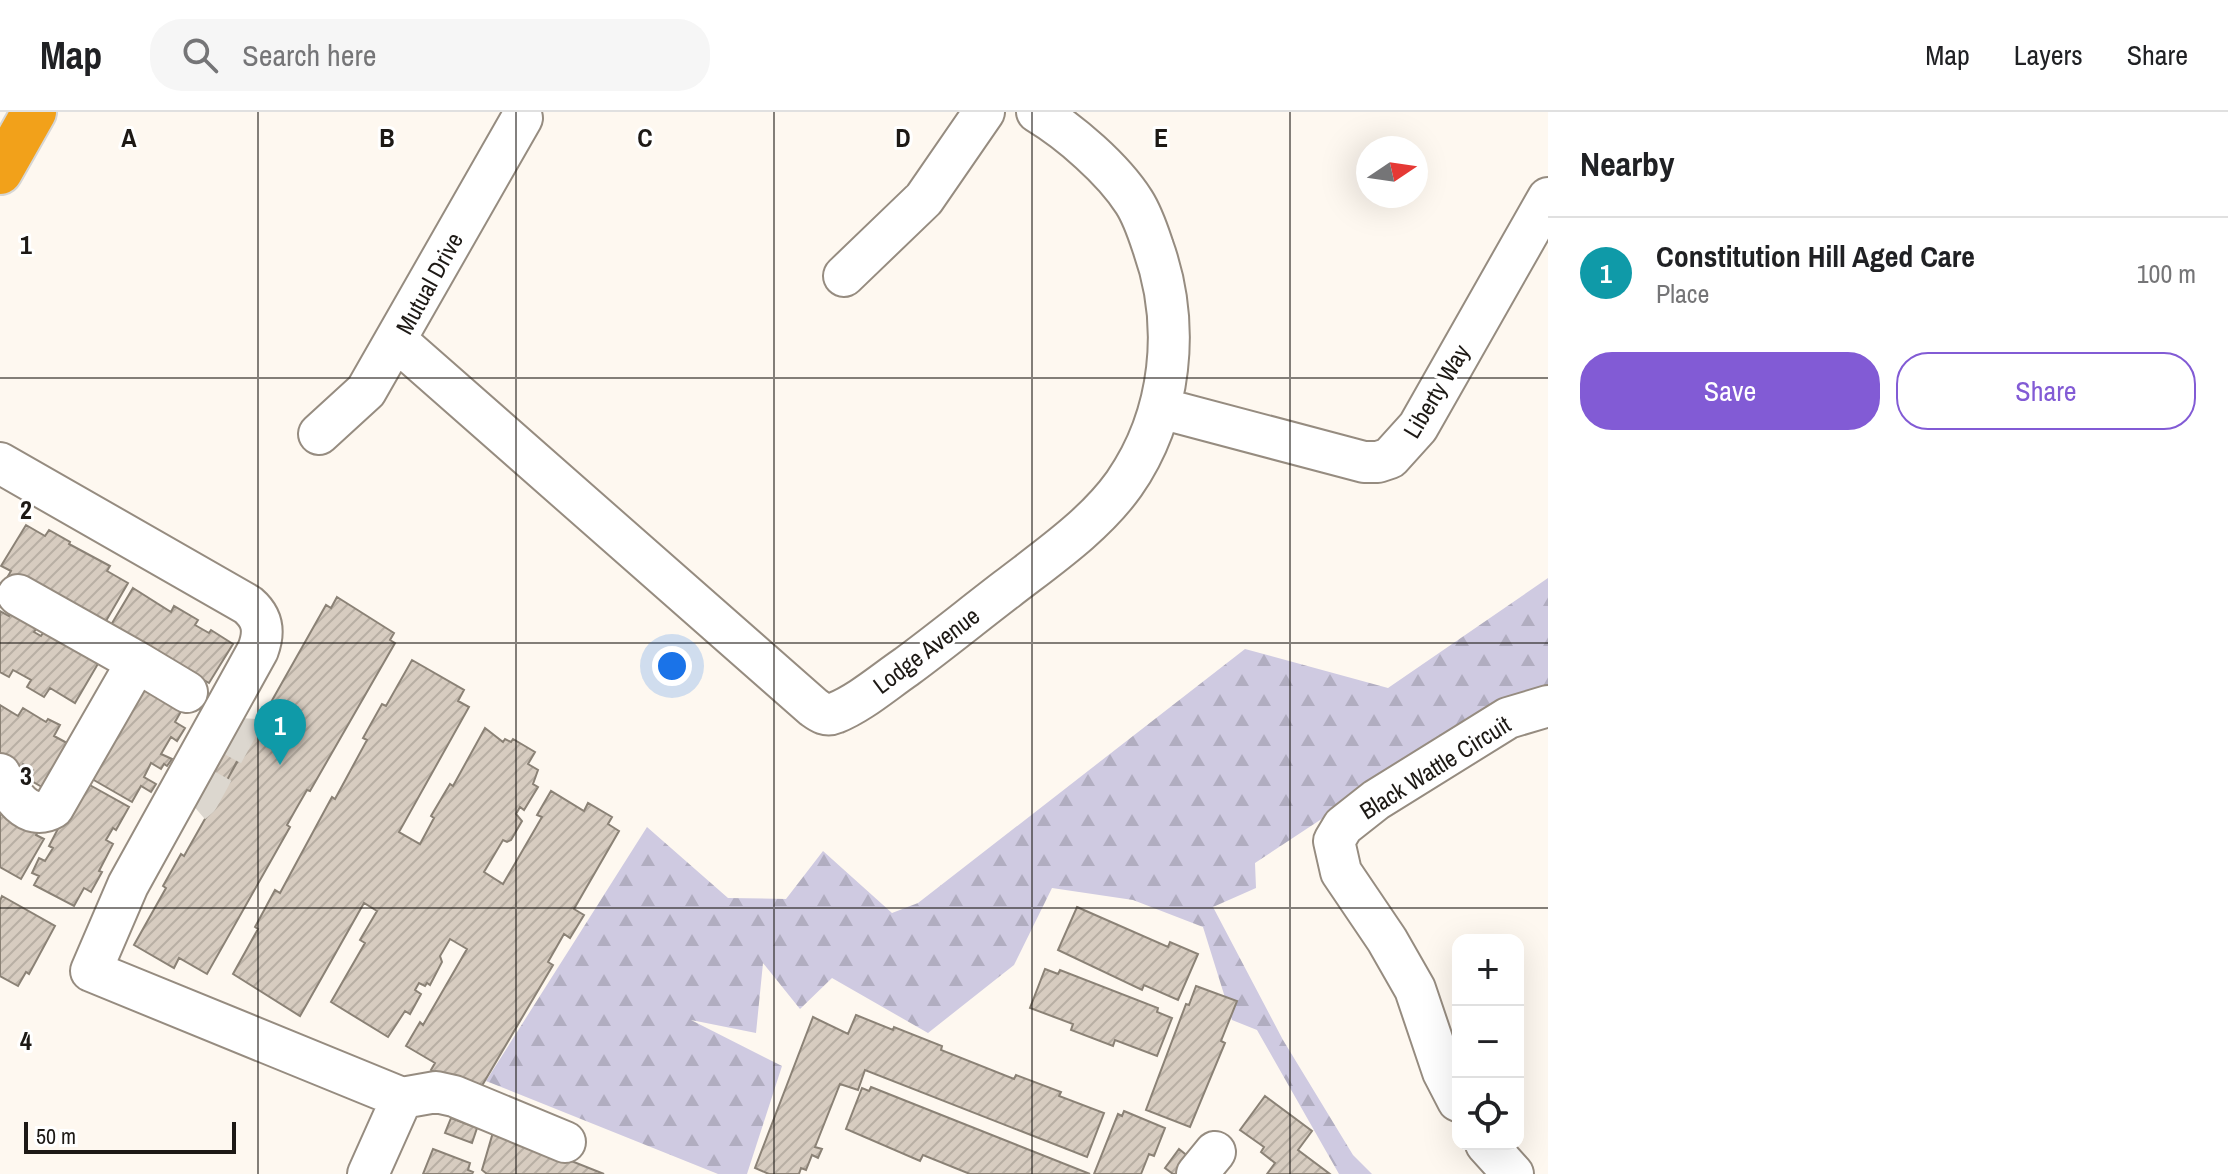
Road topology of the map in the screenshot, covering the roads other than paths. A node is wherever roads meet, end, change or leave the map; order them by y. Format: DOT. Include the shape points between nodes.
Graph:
graph roads {
  1 [pos="34,112"];
  2 [pos="984,112"];
  3 [pos="1037,112"];
  4 [pos="522,118"];
  5 [pos="0,172"];
  6 [pos="1548,198"];
  7 [pos="844,276"];
  8 [pos="397,341"];
  9 [pos="1160,408"];
  10 [pos="319,434"];
  11 [pos="0,463"];
  12 [pos="18,595"];
  13 [pos="137,662"];
  14 [pos="187,692"];
  15 [pos="1548,706"];
  16 [pos="0,774"];
  17 [pos="1452,1089"];
  18 [pos="402,1098"];
  19 [pos="565,1142"];
  20 [pos="1491,1150"];
  21 [pos="368,1174"];
  22 [pos="1513,1174"];
  1 -- 5 [label="highway"];
  2 -- 7 [label="street" via="924,199"];
  3 -- 9 [label="street, Lodge Avenue" via="1111,175 1145,222 1169,305 1168,367"];
  4 -- 8 [label="street, Mutual Drive"];
  6 -- 9 [label="street, Liberty Way" via="1418,427 1390,458 1344,458"];
  8 -- 9 [label="street, Lodge Avenue" via="823,714 856,701 944,639 1080,530 1124,485"];
  8 -- 10 [label="street, Mutual Drive" via="366,391"];
  11 -- 18 [label="street" via="248,605 262,628 258,650 128,885 91,971"];
  12 -- 13 [label="street"];
  13 -- 14 [label="street"];
  13 -- 16 [label="street" via="53,808 39,812 23,806"];
  15 -- 17 [label="street, Black Wattle Circuit" via="1508,718 1376,800 1343,826 1334,841 1341,872 1415,989"];
  18 -- 19 [label="street" via="436,1092 454,1096"];
  18 -- 21 [label="street"];
  20 -- 22 [label="street"];
}
